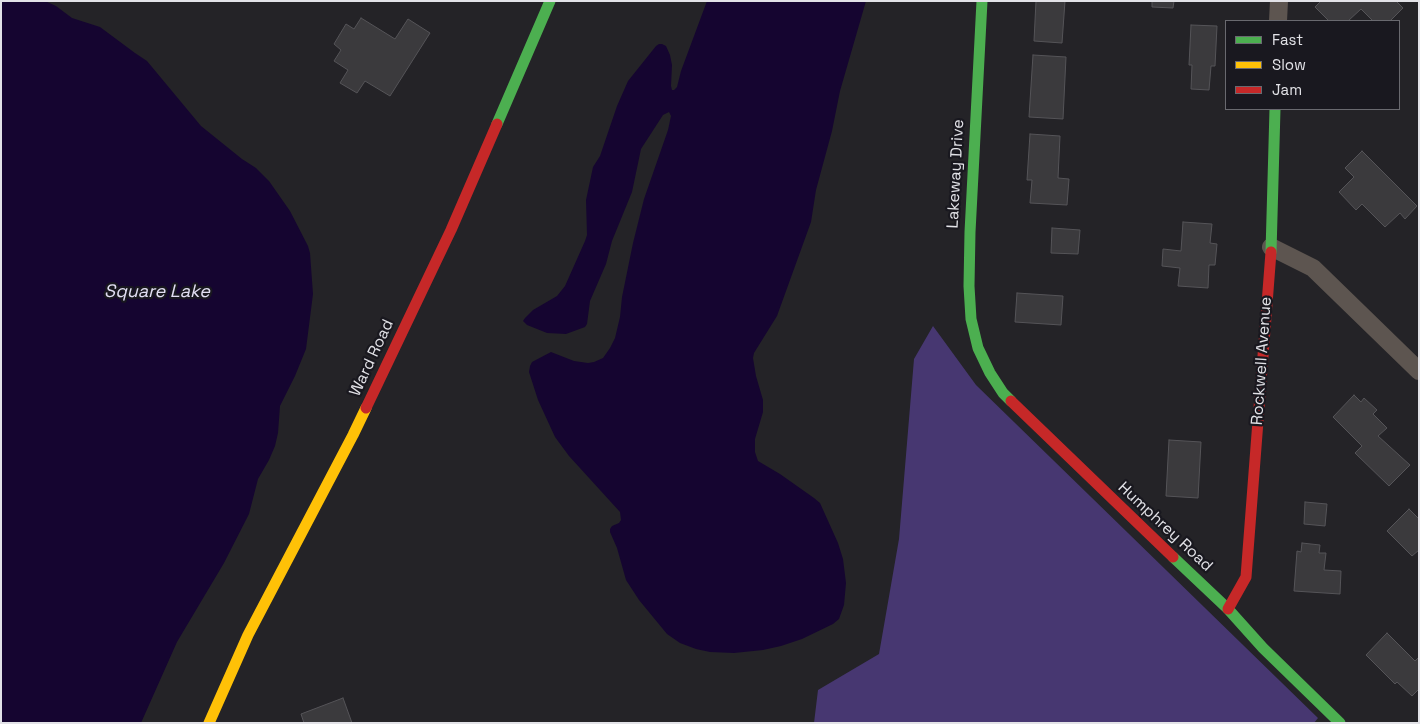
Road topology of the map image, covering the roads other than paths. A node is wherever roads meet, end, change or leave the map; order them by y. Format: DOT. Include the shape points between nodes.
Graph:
graph roads {
  1 [pos="550,1"];
  2 [pos="982,1"];
  3 [pos="1279,1"];
  4 [pos="1278,20"];
  5 [pos="1275,110"];
  6 [pos="1271,247"];
  7 [pos="978,348"];
  8 [pos="1419,371"];
  9 [pos="1228,609"];
  10 [pos="209,723"];
  11 [pos="1340,723"];
  1 -- 10 [label="street, Ward Road" via="450,230 353,435 248,635"];
  2 -- 7 [label="street, Lakeway Drive" via="968,260 971,319"];
  3 -- 4 [label="street"];
  5 -- 6 [label="street, Rockwell Avenue"];
  6 -- 8 [label="street" via="1313,268"];
  6 -- 9 [label="street, Rockwell Avenue" via="1246,577"];
  7 -- 9 [label="street, Humphrey Road" via="1003,393"];
  9 -- 11 [label="street, Humphrey Road"];
}
